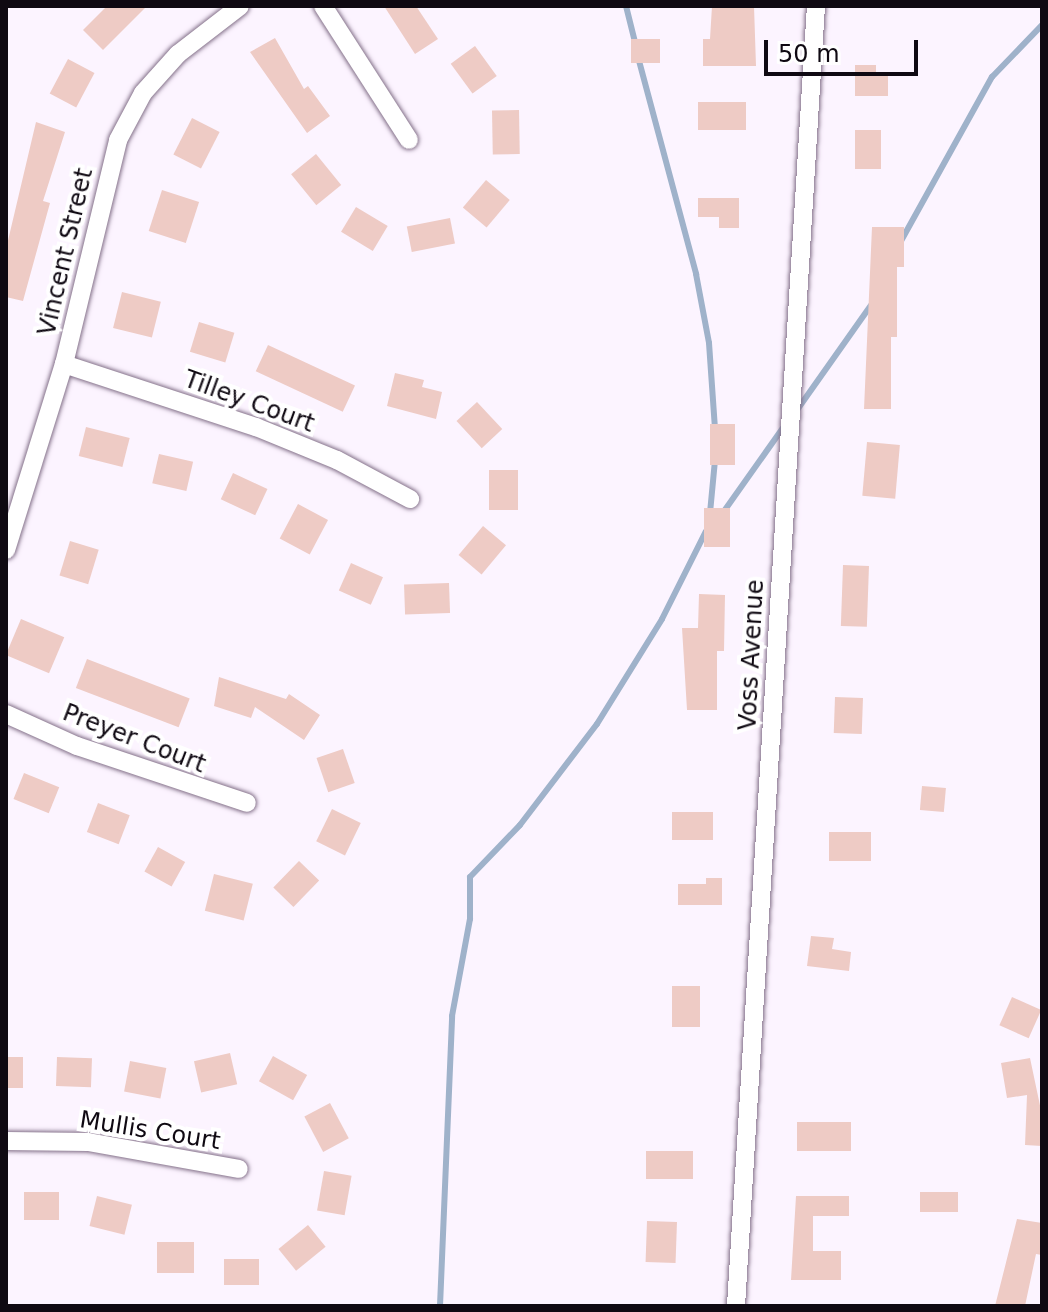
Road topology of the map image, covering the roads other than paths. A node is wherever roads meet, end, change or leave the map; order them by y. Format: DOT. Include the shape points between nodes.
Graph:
graph roads {
  1 [pos="240,6"];
  2 [pos="323,6"];
  3 [pos="816,6"];
  4 [pos="409,140"];
  5 [pos="64,364"];
  6 [pos="410,499"];
  7 [pos="6,550"];
  8 [pos="6,714"];
  9 [pos="247,803"];
  10 [pos="6,1141"];
  11 [pos="239,1169"];
  12 [pos="736,1306"];
  1 -- 5 [label="street, Vincent Street" via="178,54 143,93 118,140"];
  2 -- 4 [label="street"];
  3 -- 12 [label="street, Voss Avenue"];
  5 -- 6 [label="street, Tilley Court" via="256,427 337,460"];
  5 -- 7 [label="street, Vincent Street"];
  8 -- 9 [label="street, Preyer Court" via="151,773"];
  10 -- 11 [label="street, Mullis Court" via="88,1142"];
}
